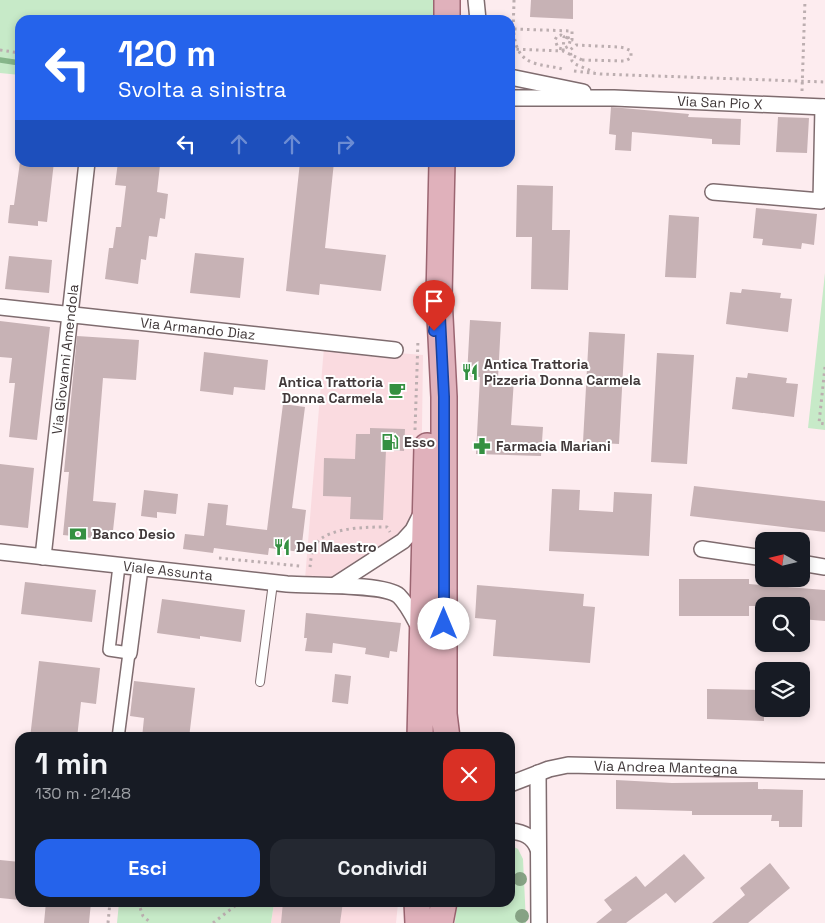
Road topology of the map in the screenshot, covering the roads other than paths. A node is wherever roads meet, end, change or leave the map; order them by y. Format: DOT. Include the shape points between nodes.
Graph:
graph roads {
  1 [pos="447,0"];
  2 [pos="476,0"];
  3 [pos="447,15"];
  4 [pos="478,15"];
  5 [pos="515,78"];
  6 [pos="515,98"];
  7 [pos="614,98"];
  8 [pos="824,107"];
  9 [pos="85,167"];
  10 [pos="442,167"];
  11 [pos="713,192"];
  12 [pos="439,297"];
  13 [pos="0,307"];
  14 [pos="69,314"];
  15 [pos="395,350"];
  16 [pos="426,502"];
  17 [pos="702,549"];
  18 [pos="0,552"];
  19 [pos="43,557"];
  20 [pos="755,557"];
  21 [pos="810,564"];
  22 [pos="119,566"];
  23 [pos="825,567"];
  24 [pos="140,568"];
  25 [pos="273,583"];
  26 [pos="335,585"];
  27 [pos="423,635"];
  28 [pos="129,653"];
  29 [pos="260,682"];
  30 [pos="119,732"];
  31 [pos="420,732"];
  32 [pos="446,732"];
  33 [pos="825,771"];
  34 [pos="538,773"];
  35 [pos="515,782"];
  36 [pos="515,832"];
  37 [pos="538,849"];
  38 [pos="417,907"];
  39 [pos="443,907"];
  40 [pos="418,923"];
  41 [pos="440,923"];
  42 [pos="539,923"];
  1 -- 3 [label="main road"];
  2 -- 4 [label="street"];
  5 -- 7 [label="street, Via San Pio X"];
  6 -- 7 [label="street, Via San Pio X"];
  7 -- 8 [label="street, Via San Pio X"];
  8 -- 11 [label="street" via="821,201"];
  9 -- 14 [label="street, Via Giovanni Amendola"];
  10 -- 12 [label="main road"];
  12 -- 16 [label="main road" via="430,375"];
  12 -- 32 [label="main road" via="444,397"];
  13 -- 14 [label="street, Via Armando Diaz"];
  14 -- 15 [label="street, Via Armando Diaz"];
  14 -- 19 [label="street, Via Giovanni Amendola"];
  16 -- 26 [label="street" via="413,530 403,541"];
  16 -- 27 [label="main road"];
  17 -- 20 [label="street"];
  18 -- 19 [label="street, Viale Assunta"];
  19 -- 22 [label="street, Viale Assunta"];
  21 -- 23 [label="street"];
  22 -- 24 [label="street, Viale Assunta"];
  22 -- 28 [label="street" via="109,650"];
  24 -- 25 [label="street, Viale Assunta"];
  24 -- 28 [label="street"];
  25 -- 26 [label="street, Viale Assunta"];
  25 -- 29 [label="lane"];
  26 -- 27 [label="street, Viale Assunta" via="394,593"];
  27 -- 31 [label="main road"];
  28 -- 30 [label="street"];
  33 -- 34 [label="street, Via Andrea Mantegna" via="568,765"];
  34 -- 35 [label="street, Via Andrea Mantegna"];
  34 -- 37 [label="street"];
  36 -- 37 [label="street" via="528,836"];
  37 -- 42 [label="street"];
  38 -- 40 [label="main road"];
  39 -- 41 [label="main road"];
}
